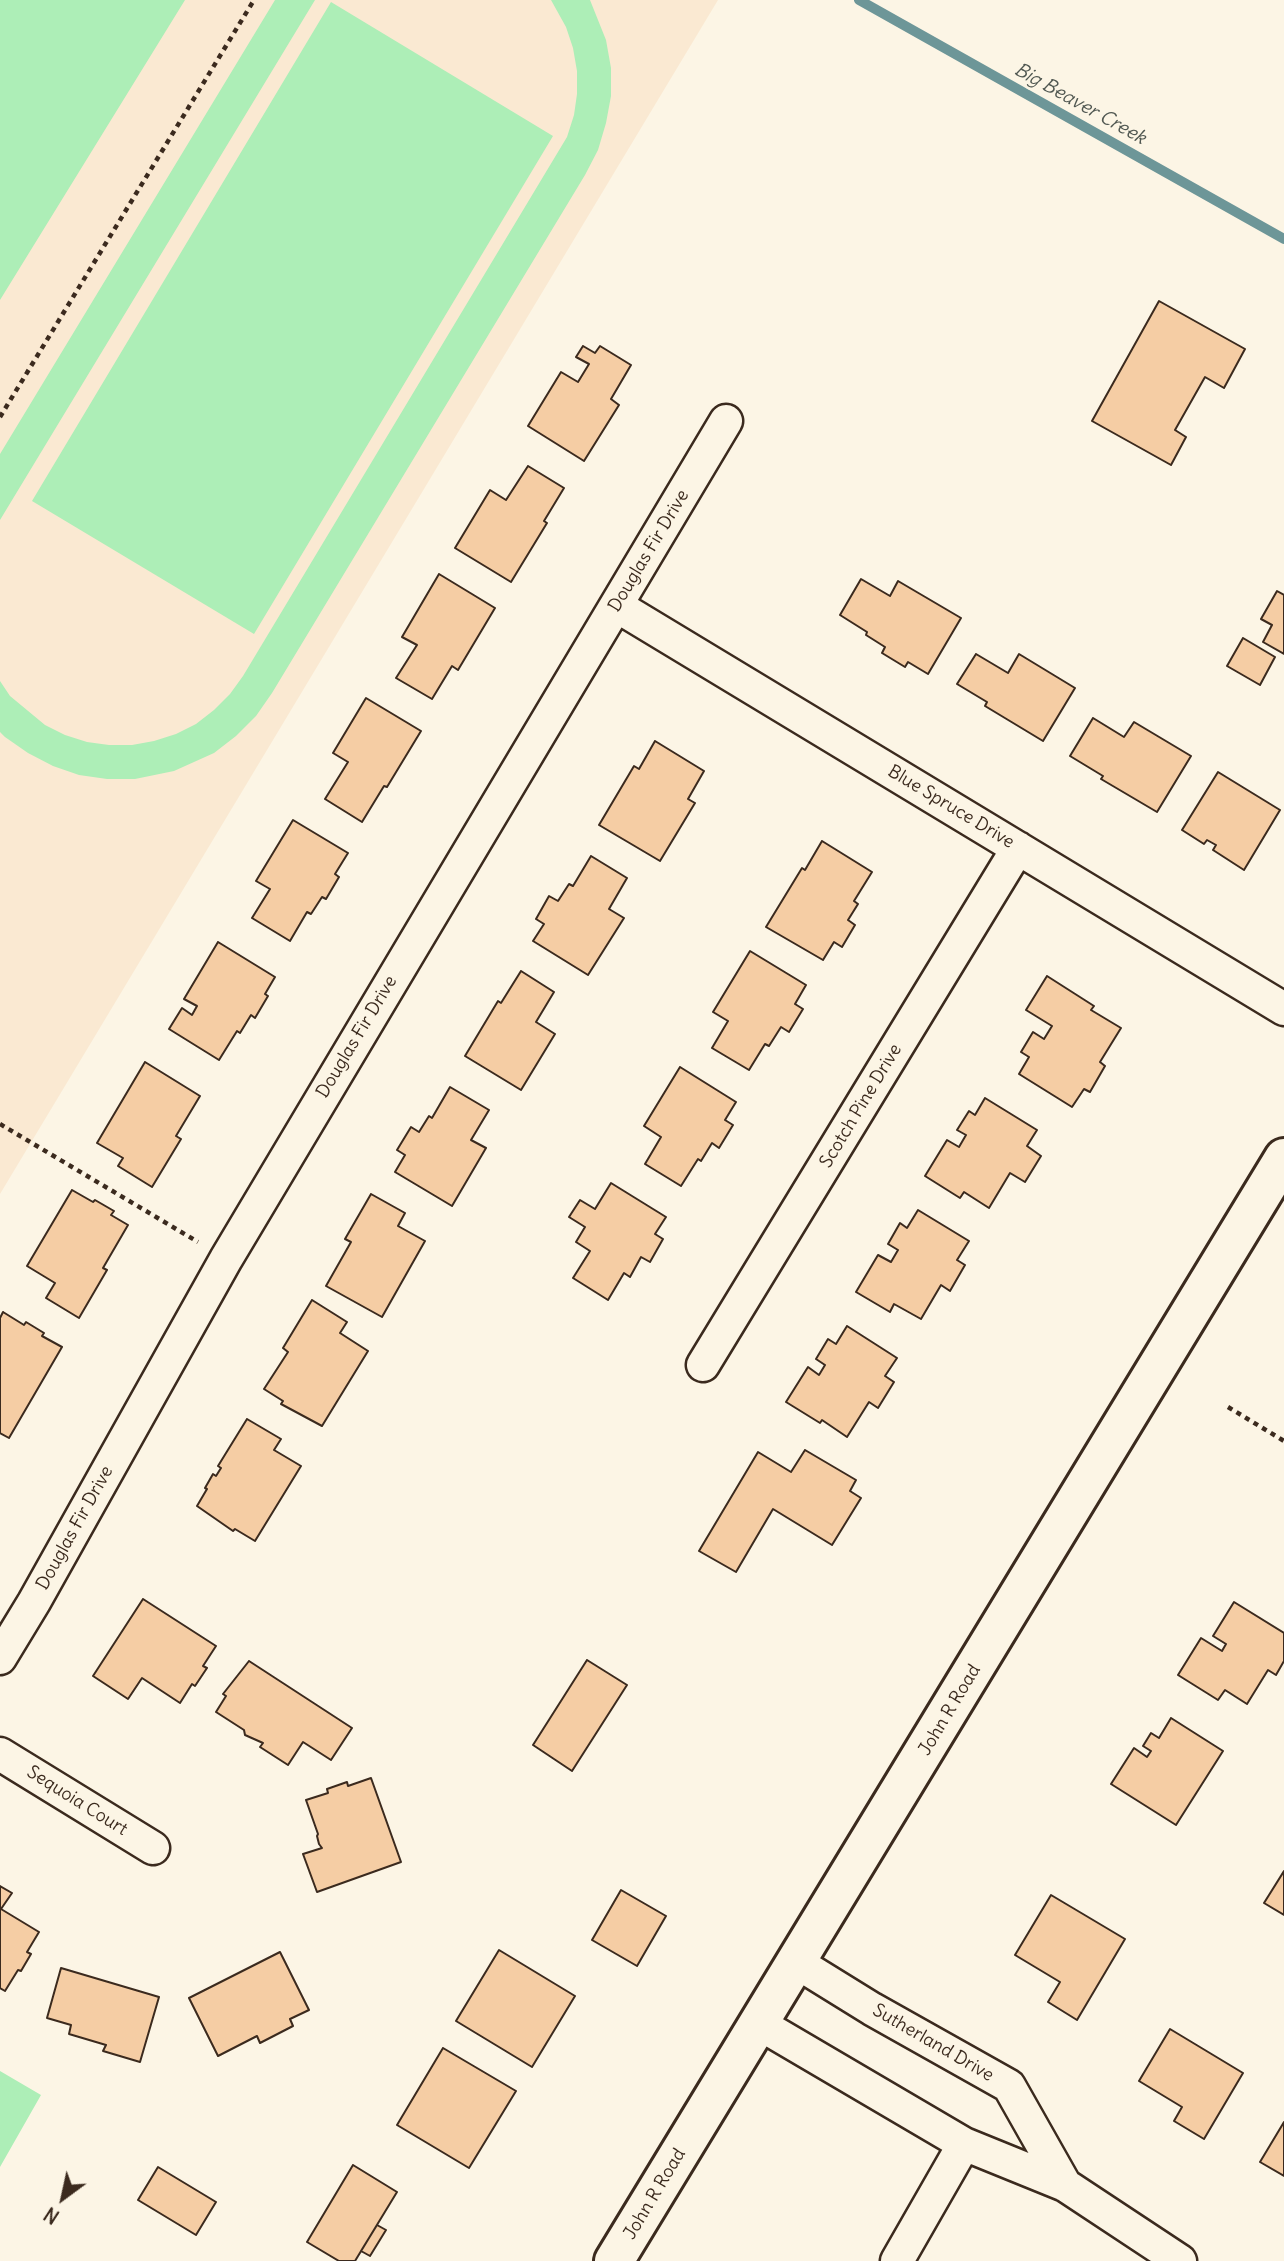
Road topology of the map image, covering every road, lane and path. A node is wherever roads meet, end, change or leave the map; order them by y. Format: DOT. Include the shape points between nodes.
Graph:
graph roads {
  1 [pos="254,0"];
  2 [pos="0,417"];
  3 [pos="726,421"];
  4 [pos="617,606"];
  5 [pos="1018,848"];
  6 [pos="1284,1009"];
  7 [pos="0,1124"];
  8 [pos="1284,1158"];
  9 [pos="207,1248"];
  10 [pos="703,1365"];
  11 [pos="1228,1407"];
  12 [pos="1284,1441"];
  13 [pos="0,1658"];
  14 [pos="0,1754"];
  15 [pos="153,1848"];
  16 [pos="796,1962"];
  17 [pos="758,2023"];
  18 [pos="964,2144"];
  19 [pos="1065,2185"];
  20 [pos="614,2261"];
  21 [pos="897,2261"];
  22 [pos="1180,2261"];
  1 -- 2 [label="path"];
  3 -- 4 [label="street, Douglas Fir Drive"];
  4 -- 5 [label="street, Blue Spruce Drive"];
  4 -- 13 [label="street, Douglas Fir Drive" via="232,1247"];
  5 -- 6 [label="street, Blue Spruce Drive"];
  5 -- 10 [label="street, Scotch Pine Drive"];
  7 -- 9 [label="path"];
  8 -- 16 [label="main road, John R Road"];
  11 -- 12 [label="path"];
  14 -- 15 [label="street, Sequoia Court"];
  16 -- 17 [label="main road, John R Road"];
  16 -- 19 [label="street, Sutherland Drive" via="1009,2086"];
  17 -- 18 [label="street, Sutherland Drive"];
  17 -- 20 [label="main road, John R Road"];
  18 -- 19 [label="street, Sutherland Drive"];
  18 -- 21 [label="street"];
  19 -- 22 [label="street, Sutherland Drive"];
}
